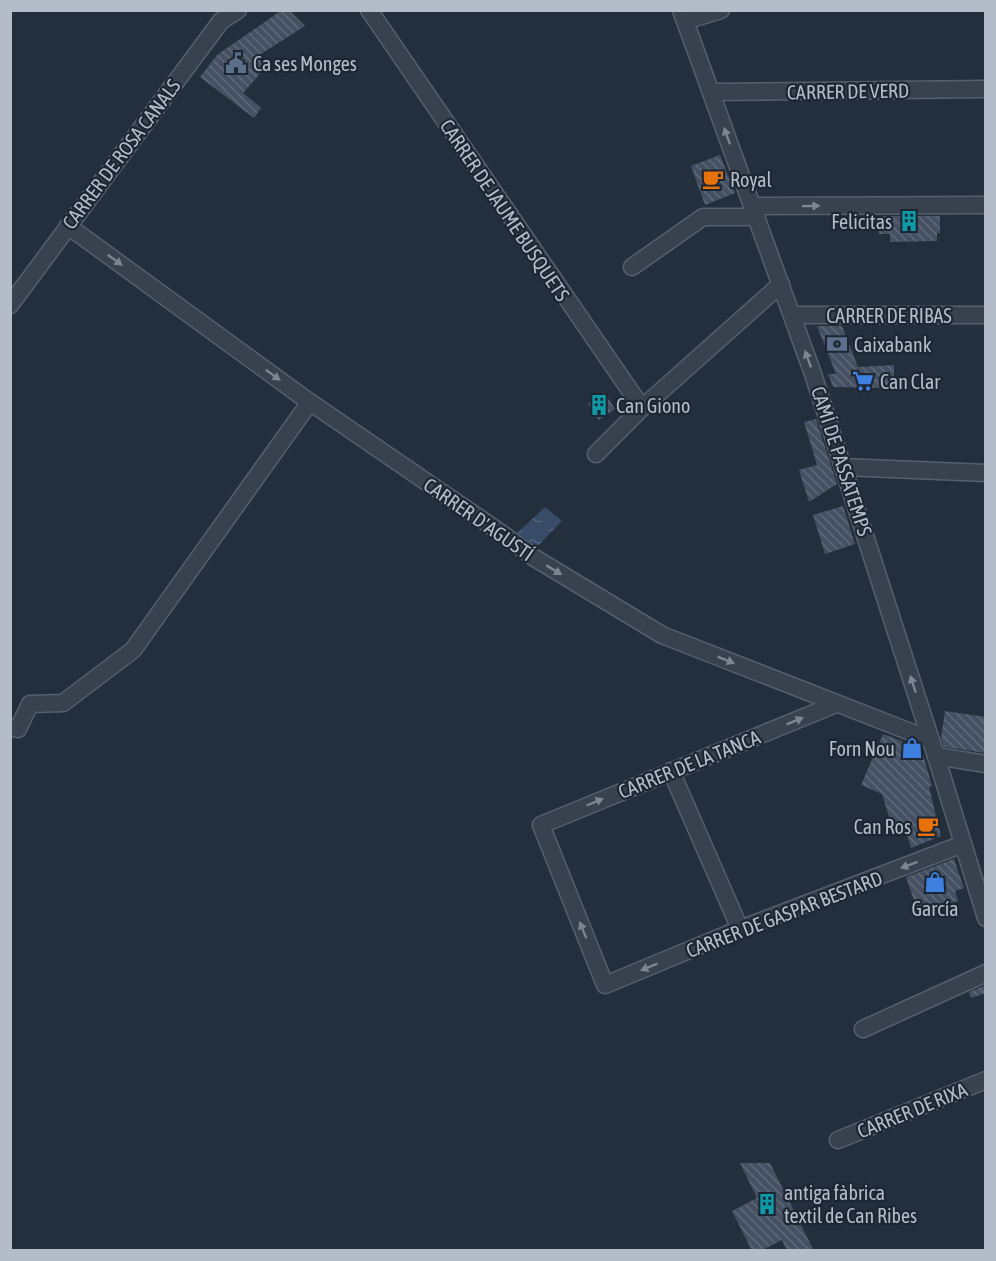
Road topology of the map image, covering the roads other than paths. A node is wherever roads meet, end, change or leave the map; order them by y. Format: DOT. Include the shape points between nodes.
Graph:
graph roads {
  1 [pos="238,10"];
  2 [pos="369,10"];
  3 [pos="721,10"];
  4 [pos="683,16"];
  5 [pos="986,89"];
  6 [pos="711,92"];
  7 [pos="986,205"];
  8 [pos="754,212"];
  9 [pos="68,226"];
  10 [pos="632,267"];
  11 [pos="781,284"];
  12 [pos="10,304"];
  13 [pos="792,315"];
  14 [pos="986,315"];
  15 [pos="310,402"];
  16 [pos="642,408"];
  17 [pos="596,454"];
  18 [pos="843,467"];
  19 [pos="986,473"];
  20 [pos="836,704"];
  21 [pos="10,727"];
  22 [pos="934,748"];
  23 [pos="986,764"];
  24 [pos="671,771"];
  25 [pos="963,844"];
  26 [pos="986,918"];
  27 [pos="740,929"];
  28 [pos="986,973"];
  29 [pos="604,985"];
  30 [pos="863,1029"];
  31 [pos="986,1080"];
  32 [pos="838,1140"];
  1 -- 9 [label="street, CARRER DE ROSA CANALS" via="221,21"];
  2 -- 16 [label="street, CARRER DE JAUME BUSQUETS"];
  3 -- 4 [label="street"];
  4 -- 6 [label="street, CAMÍ DE PASSATEMPS"];
  5 -- 6 [label="street, CARRER DE VERD"];
  8 -- 6 [label="street, CAMÍ DE PASSATEMPS, one-way"];
  8 -- 7 [label="street, one-way"];
  8 -- 10 [label="street" via="703,217"];
  8 -- 11 [label="street, CAMÍ DE PASSATEMPS"];
  9 -- 12 [label="street, CARRER DE ROSA CANALS"];
  9 -- 15 [label="street, CARRER D'AGUSTÍ, one-way"];
  11 -- 13 [label="street, CAMÍ DE PASSATEMPS"];
  11 -- 16 [label="street"];
  13 -- 14 [label="street, CARRER DE RIBAS"];
  18 -- 13 [label="street, CAMÍ DE PASSATEMPS, one-way"];
  15 -- 20 [label="street, CARRER D'AGUSTÍ, one-way" via="533,557 662,635"];
  15 -- 21 [label="street" via="133,650 63,703 30,704 18,729"];
  16 -- 17 [label="street"];
  18 -- 19 [label="street"];
  22 -- 18 [label="street, CAMÍ DE PASSATEMPS, one-way"];
  20 -- 22 [label="street, CARRER D'AGUSTÍ"];
  24 -- 20 [label="street, CARRER DE LA TANCA, one-way"];
  22 -- 23 [label="street, CARRER D'AGUSTÍ"];
  22 -- 25 [label="street, CAMÍ DE PASSATEMPS"];
  24 -- 27 [label="street"];
  29 -- 24 [label="street, CARRER DE LA TANCA, one-way" via="541,825"];
  25 -- 26 [label="street, CAMÍ DE PASSATEMPS"];
  25 -- 27 [label="street, CARRER DE GASPAR BESTARD, one-way"];
  27 -- 29 [label="street, CARRER DE GASPAR BESTARD, one-way"];
  28 -- 30 [label="street"];
  31 -- 32 [label="street, CARRER DE RIXA"];
}
